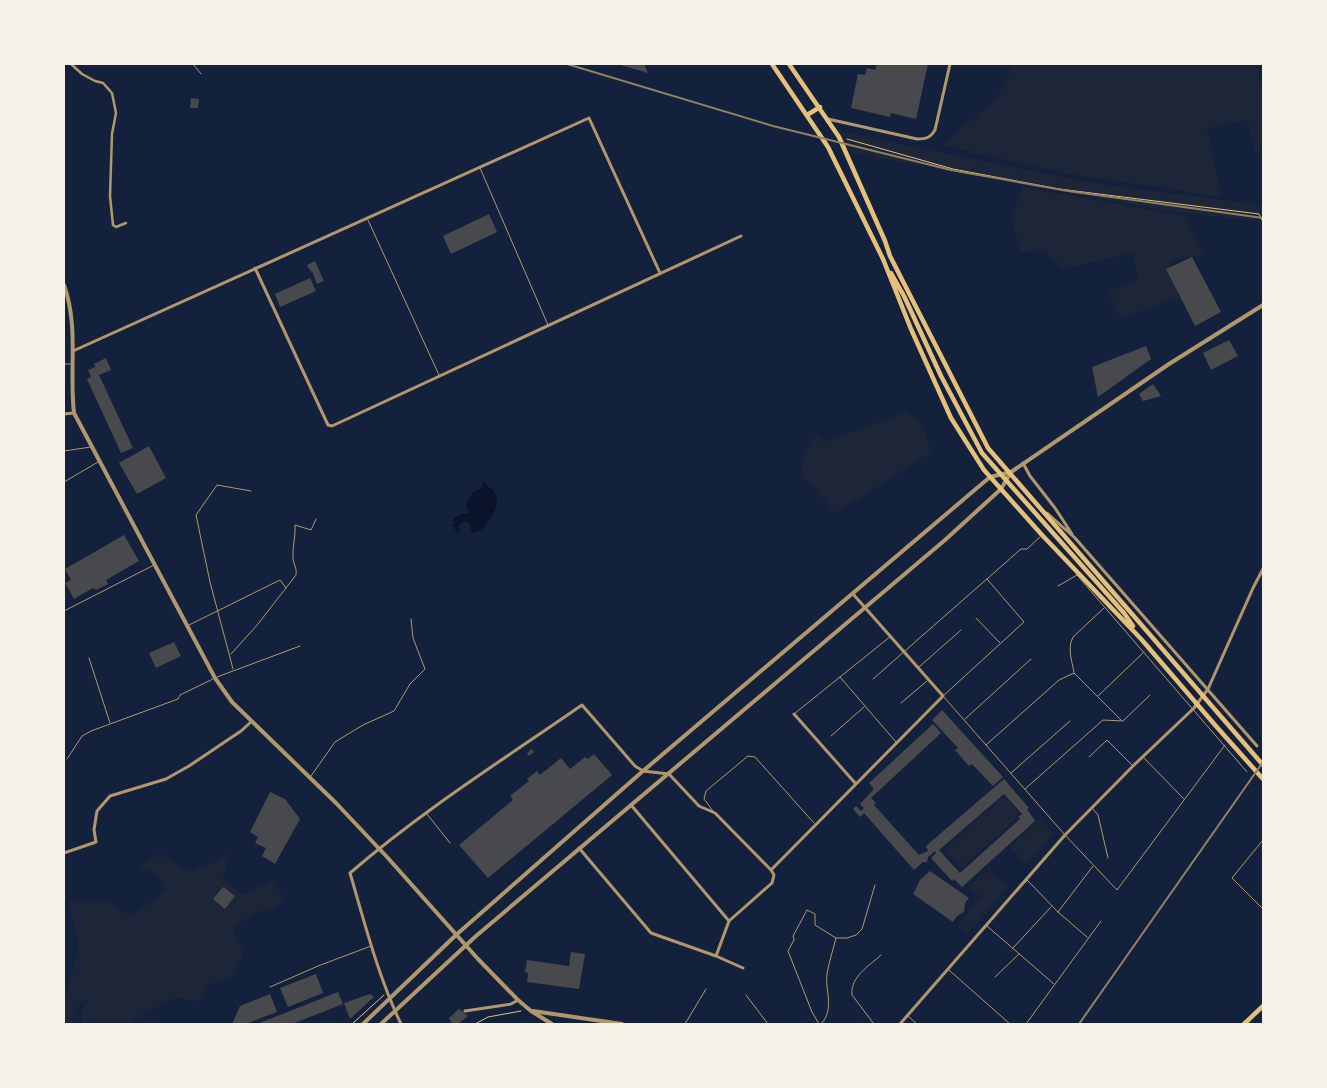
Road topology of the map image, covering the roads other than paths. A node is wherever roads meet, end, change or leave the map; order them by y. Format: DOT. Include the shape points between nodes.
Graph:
graph roads {
  1 [pos="71,64"];
  2 [pos="194,64"];
  3 [pos="772,64"];
  4 [pos="789,64"];
  5 [pos="950,64"];
  6 [pos="201,74"];
  7 [pos="820,107"];
  8 [pos="807,115"];
  9 [pos="827,119"];
  10 [pos="480,167"];
  11 [pos="367,218"];
  12 [pos="126,223"];
  13 [pos="741,236"];
  14 [pos="890,256"];
  15 [pos="883,260"];
  16 [pos="255,268"];
  17 [pos="660,273"];
  18 [pos="64,285"];
  19 [pos="904,296"];
  20 [pos="1263,305"];
  21 [pos="548,325"];
  22 [pos="72,351"];
  23 [pos="64,364"];
  24 [pos="72,364"];
  25 [pos="440,376"];
  26 [pos="74,413"];
  27 [pos="64,414"];
  28 [pos="92,447"];
  29 [pos="64,451"];
  30 [pos="99,461"];
  31 [pos="1023,463"];
  32 [pos="1011,472"];
  33 [pos="990,477"];
  34 [pos="64,482"];
  35 [pos="1001,490"];
  36 [pos="251,491"];
  37 [pos="1039,506"];
  38 [pos="316,519"];
  39 [pos="1042,535"];
  40 [pos="1075,538"];
  41 [pos="155,565"];
  42 [pos="1263,569"];
  43 [pos="1077,575"];
  44 [pos="987,579"];
  45 [pos="1058,586"];
  46 [pos="286,589"];
  47 [pos="853,594"];
  48 [pos="1105,607"];
  49 [pos="865,608"];
  50 [pos="64,611"];
  51 [pos="218,611"];
  52 [pos="1124,613"];
  53 [pos="976,618"];
  54 [pos="411,619"];
  55 [pos="188,626"];
  56 [pos="961,630"];
  57 [pos="1148,634"];
  58 [pos="891,636"];
  59 [pos="1142,640"];
  60 [pos="1000,644"];
  61 [pos="300,646"];
  62 [pos="1144,651"];
  63 [pos="905,652"];
  64 [pos="230,654"];
  65 [pos="88,658"];
  66 [pos="1031,659"];
  67 [pos="918,668"];
  68 [pos="233,670"];
  69 [pos="1074,673"];
  70 [pos="840,677"];
  71 [pos="215,678"];
  72 [pos="873,679"];
  73 [pos="928,679"];
  74 [pos="1208,689"];
  75 [pos="943,696"];
  76 [pos="1097,696"];
  77 [pos="1150,696"];
  78 [pos="901,704"];
  79 [pos="865,706"];
  80 [pos="1194,708"];
  81 [pos="794,714"];
  82 [pos="964,720"];
  83 [pos="1070,721"];
  84 [pos="1123,721"];
  85 [pos="251,722"];
  86 [pos="110,724"];
  87 [pos="831,736"];
  88 [pos="896,742"];
  89 [pos="986,745"];
  90 [pos="1225,745"];
  91 [pos="1257,746"];
  92 [pos="1089,757"];
  93 [pos="1142,757"];
  94 [pos="67,759"];
  95 [pos="1263,765"];
  96 [pos="1133,766"];
  97 [pos="643,771"];
  98 [pos="1247,772"];
  99 [pos="1011,773"];
  100 [pos="669,774"];
  101 [pos="310,777"];
  102 [pos="1263,779"];
  103 [pos="856,784"];
  104 [pos="1025,789"];
  105 [pos="1185,799"];
  106 [pos="631,805"];
  107 [pos="1091,807"];
  108 [pos="426,812"];
  109 [pos="715,813"];
  110 [pos="816,825"];
  111 [pos="1065,835"];
  112 [pos="1263,840"];
  113 [pos="450,843"];
  114 [pos="379,848"];
  115 [pos="579,848"];
  116 [pos="64,853"];
  117 [pos="1108,858"];
  118 [pos="1094,865"];
  119 [pos="770,870"];
  120 [pos="1026,879"];
  121 [pos="875,885"];
  122 [pos="1052,906"];
  123 [pos="1263,909"];
  124 [pos="1058,912"];
  125 [pos="729,921"];
  126 [pos="1101,921"];
  127 [pos="986,926"];
  128 [pos="456,935"];
  129 [pos="836,938"];
  130 [pos="1088,938"];
  131 [pos="465,945"];
  132 [pos="371,946"];
  133 [pos="1013,949"];
  134 [pos="1019,954"];
  135 [pos="881,955"];
  136 [pos="716,956"];
  137 [pos="743,968"];
  138 [pos="948,969"];
  139 [pos="995,977"];
  140 [pos="1055,984"];
  141 [pos="270,988"];
  142 [pos="706,988"];
  143 [pos="746,995"];
  144 [pos="390,999"];
  145 [pos="518,1000"];
  146 [pos="1263,1006"];
  147 [pos="464,1011"];
  148 [pos="531,1011"];
  149 [pos="395,1012"];
  150 [pos="907,1015"];
  151 [pos="363,1024"];
  152 [pos="381,1024"];
  153 [pos="401,1024"];
  154 [pos="552,1024"];
  155 [pos="622,1024"];
  156 [pos="685,1024"];
  157 [pos="768,1024"];
  158 [pos="820,1024"];
  159 [pos="874,1024"];
  160 [pos="900,1024"];
  161 [pos="917,1024"];
  162 [pos="1010,1024"];
  163 [pos="1026,1024"];
  164 [pos="1244,1024"];
  1 -- 12 [label="street" via="103,83 112,93 116,113 112,134 110,204 113,225"];
  2 -- 6 [label="lane"];
  3 -- 8 [label="main road"];
  4 -- 7 [label="main road"];
  5 -- 9 [label="street" via="932,136 917,139"];
  7 -- 8 [label="main road"];
  7 -- 9 [label="main road"];
  8 -- 15 [label="main road" via="828,146"];
  9 -- 14 [label="main road"];
  10 -- 11 [label="street"];
  10 -- 17 [label="street" via="589,118"];
  10 -- 21 [label="lane"];
  11 -- 16 [label="street"];
  11 -- 25 [label="lane"];
  13 -- 17 [label="street"];
  14 -- 19 [label="main road"];
  14 -- 32 [label="main road" via="988,448"];
  15 -- 19 [label="main road"];
  15 -- 33 [label="main road" via="951,418"];
  16 -- 22 [label="street"];
  16 -- 25 [label="street" via="328,425 332,426"];
  17 -- 21 [label="street"];
  18 -- 22 [label="street" via="72,316"];
  19 -- 52 [label="main road" via="982,453"];
  20 -- 31 [label="street"];
  21 -- 25 [label="street"];
  22 -- 24 [label="street"];
  23 -- 24 [label="lane"];
  24 -- 26 [label="street"];
  26 -- 27 [label="street"];
  26 -- 28 [label="street"];
  28 -- 29 [label="lane"];
  28 -- 30 [label="street"];
  30 -- 34 [label="lane"];
  30 -- 41 [label="street"];
  31 -- 32 [label="street"];
  31 -- 40 [label="street"];
  32 -- 33 [label="street"];
  32 -- 35 [label="street"];
  32 -- 37 [label="main road"];
  33 -- 35 [label="main road"];
  33 -- 47 [label="street"];
  35 -- 39 [label="main road"];
  35 -- 49 [label="street"];
  36 -- 51 [label="lane" via="217,485 196,515"];
  37 -- 40 [label="street"];
  37 -- 57 [label="main road"];
  38 -- 46 [label="lane" via="311,530 294,525 293,559 297,570"];
  39 -- 43 [label="lane"];
  39 -- 44 [label="lane"];
  39 -- 59 [label="main road"];
  40 -- 74 [label="street"];
  41 -- 50 [label="lane"];
  41 -- 55 [label="street"];
  42 -- 74 [label="street"];
  43 -- 45 [label="lane"];
  43 -- 48 [label="lane"];
  44 -- 60 [label="lane" via="1024,622"];
  44 -- 63 [label="lane"];
  46 -- 51 [label="lane" via="280,580"];
  46 -- 64 [label="lane"];
  47 -- 49 [label="street"];
  47 -- 97 [label="street"];
  48 -- 62 [label="lane"];
  48 -- 69 [label="lane" via="1071,641"];
  49 -- 58 [label="street"];
  49 -- 100 [label="street"];
  51 -- 55 [label="lane"];
  51 -- 64 [label="lane"];
  52 -- 57 [label="main road"];
  52 -- 59 [label="main road"];
  53 -- 60 [label="lane"];
  54 -- 101 [label="lane" via="413,638 425,669 410,684 394,711 335,742"];
  55 -- 71 [label="street"];
  56 -- 67 [label="lane"];
  57 -- 95 [label="main road"];
  58 -- 63 [label="street"];
  58 -- 70 [label="lane"];
  59 -- 102 [label="main road"];
  60 -- 75 [label="lane"];
  61 -- 68 [label="lane"];
  62 -- 76 [label="lane"];
  62 -- 80 [label="lane"];
  63 -- 67 [label="street"];
  63 -- 72 [label="lane"];
  64 -- 68 [label="lane"];
  65 -- 86 [label="lane"];
  66 -- 82 [label="lane"];
  67 -- 73 [label="street"];
  68 -- 71 [label="lane"];
  69 -- 76 [label="lane"];
  69 -- 89 [label="lane" via="1059,680"];
  70 -- 79 [label="lane"];
  70 -- 81 [label="lane"];
  71 -- 85 [label="street"];
  71 -- 86 [label="lane" via="178,699"];
  73 -- 75 [label="street"];
  73 -- 78 [label="lane"];
  74 -- 80 [label="street"];
  74 -- 91 [label="street"];
  75 -- 82 [label="lane"];
  75 -- 88 [label="street"];
  76 -- 84 [label="lane"];
  77 -- 84 [label="lane"];
  79 -- 87 [label="lane"];
  79 -- 88 [label="lane"];
  80 -- 90 [label="lane"];
  80 -- 93 [label="street"];
  81 -- 103 [label="street"];
  82 -- 89 [label="lane"];
  83 -- 99 [label="lane"];
  84 -- 104 [label="lane" via="1103,720"];
  85 -- 101 [label="street"];
  85 -- 116 [label="street" via="166,779 110,796 97,811 96,842"];
  86 -- 94 [label="lane" via="82,736"];
  88 -- 103 [label="street"];
  89 -- 99 [label="lane"];
  90 -- 98 [label="lane"];
  90 -- 105 [label="lane"];
  92 -- 96 [label="lane" via="1108,740"];
  93 -- 96 [label="street"];
  93 -- 105 [label="lane"];
  96 -- 107 [label="street"];
  97 -- 100 [label="street"];
  97 -- 108 [label="street" via="582,705"];
  97 -- 128 [label="street"];
  99 -- 104 [label="lane"];
  100 -- 106 [label="street"];
  100 -- 109 [label="street" via="699,806"];
  101 -- 114 [label="street"];
  103 -- 110 [label="street"];
  104 -- 111 [label="lane"];
  105 -- 118 [label="lane" via="1117,890"];
  106 -- 115 [label="street"];
  106 -- 125 [label="street"];
  107 -- 111 [label="street"];
  107 -- 117 [label="lane" via="1098,815"];
  108 -- 113 [label="lane"];
  108 -- 114 [label="street"];
  109 -- 110 [label="lane" via="705,801 705,794 751,756"];
  109 -- 119 [label="street"];
  110 -- 119 [label="street"];
  111 -- 118 [label="lane"];
  111 -- 120 [label="street"];
  112 -- 123 [label="lane" via="1232,878"];
  114 -- 128 [label="street"];
  114 -- 132 [label="street" via="350,873"];
  115 -- 131 [label="street"];
  115 -- 136 [label="street" via="651,933"];
  118 -- 124 [label="lane"];
  119 -- 125 [label="street" via="774,875 772,883"];
  120 -- 122 [label="lane"];
  120 -- 127 [label="street"];
  121 -- 129 [label="lane" via="862,929 856,935"];
  122 -- 124 [label="lane"];
  122 -- 133 [label="lane"];
  124 -- 130 [label="lane"];
  125 -- 136 [label="street"];
  126 -- 130 [label="lane"];
  127 -- 133 [label="lane"];
  127 -- 138 [label="street"];
  128 -- 131 [label="street"];
  128 -- 144 [label="street"];
  129 -- 158 [label="lane" via="827,973 830,1005"];
  129 -- 158 [label="lane" via="815,925 815,914 808,910 788,950 812,1012"];
  130 -- 140 [label="lane"];
  131 -- 145 [label="street"];
  131 -- 149 [label="street"];
  132 -- 141 [label="lane"];
  132 -- 144 [label="street"];
  133 -- 134 [label="lane"];
  134 -- 139 [label="lane"];
  134 -- 140 [label="lane"];
  135 -- 159 [label="lane" via="855,979 852,989 852,995"];
  136 -- 137 [label="street"];
  138 -- 150 [label="street"];
  138 -- 162 [label="lane"];
  140 -- 163 [label="lane"];
  142 -- 156 [label="lane"];
  143 -- 157 [label="lane"];
  144 -- 149 [label="street"];
  144 -- 151 [label="street"];
  145 -- 147 [label="street" via="511,1004"];
  145 -- 148 [label="street"];
  146 -- 164 [label="main road"];
  148 -- 154 [label="street"];
  148 -- 155 [label="street"];
  149 -- 152 [label="street"];
  149 -- 153 [label="street"];
  150 -- 160 [label="street"];
  150 -- 161 [label="lane"];
}
